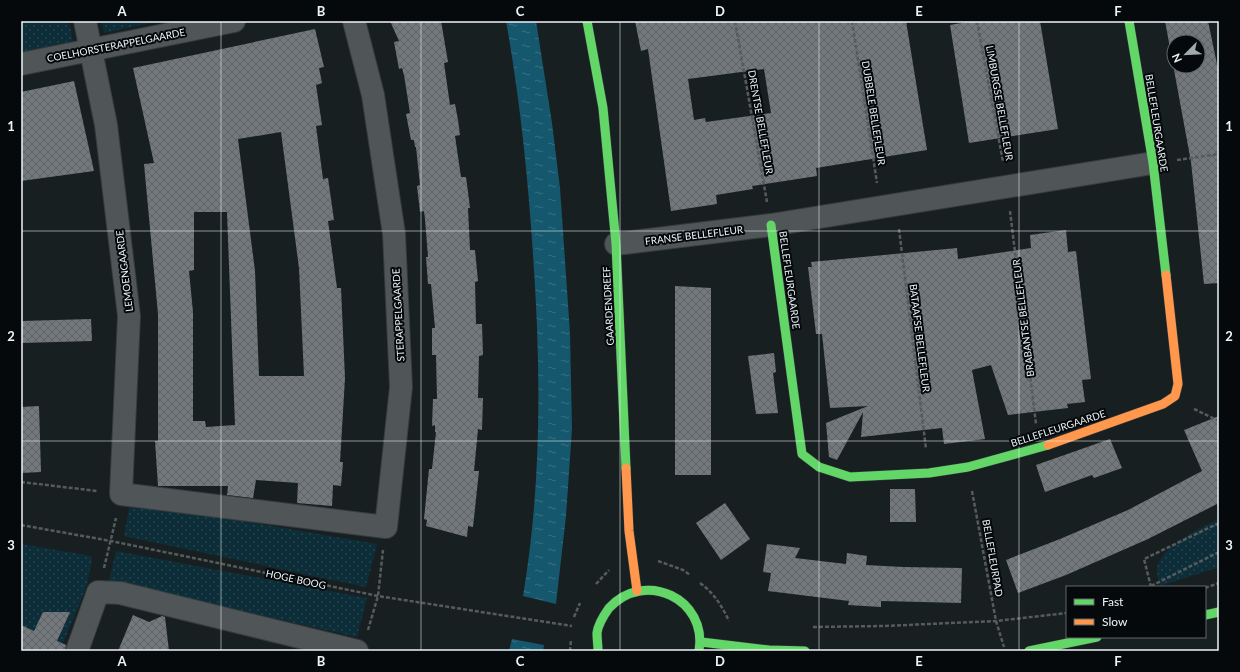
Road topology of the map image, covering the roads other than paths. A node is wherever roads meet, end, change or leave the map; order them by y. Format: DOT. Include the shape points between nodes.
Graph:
graph roads {
  1 [pos="85,21"];
  2 [pos="234,21"];
  3 [pos="354,21"];
  4 [pos="587,21"];
  5 [pos="1129,21"];
  6 [pos="93,50"];
  7 [pos="21,64"];
  8 [pos="1153,164"];
  9 [pos="771,225"];
  10 [pos="616,244"];
  11 [pos="121,494"];
  12 [pos="636,590"];
  13 [pos="1219,612"];
  14 [pos="1206,615"];
  15 [pos="1092,638"];
  16 [pos="700,646"];
  17 [pos="77,651"];
  18 [pos="357,651"];
  19 [pos="598,651"];
  20 [pos="805,651"];
  21 [pos="1029,651"];
  1 -- 6 [label="street, LEMOENGAARDE"];
  2 -- 6 [label="street, COELHORSTERAPPELGAARDE"];
  3 -- 11 [label="street, STERAPPELGAARDE" via="373,96 394,234 401,387 386,527"];
  4 -- 10 [label="street, GAARDENDREEF" via="604,108"];
  5 -- 8 [label="street, BELLEFLEURGAARDE"];
  6 -- 7 [label="street, COELHORSTERAPPELGAARDE"];
  6 -- 11 [label="street, LEMOENGAARDE" via="106,126 129,316"];
  8 -- 9 [label="street"];
  8 -- 9 [label="street, BELLEFLEURGAARDE" via="1178,384 1175,396 1163,404 1039,448 968,467 929,473 850,477 819,467 802,454"];
  9 -- 10 [label="street, FRANSE BELLEFLEUR"];
  10 -- 12 [label="street, GAARDENDREEF" via="629,531"];
  12 -- 16 [label="street" via="658,590 684,603 698,626"];
  12 -- 19 [label="street" via="623,596 607,610 598,629"];
  13 -- 14 [label="street"];
  15 -- 21 [label="street"];
  16 -- 20 [label="street"];
  17 -- 18 [label="street" via="98,592 120,593"];
}
